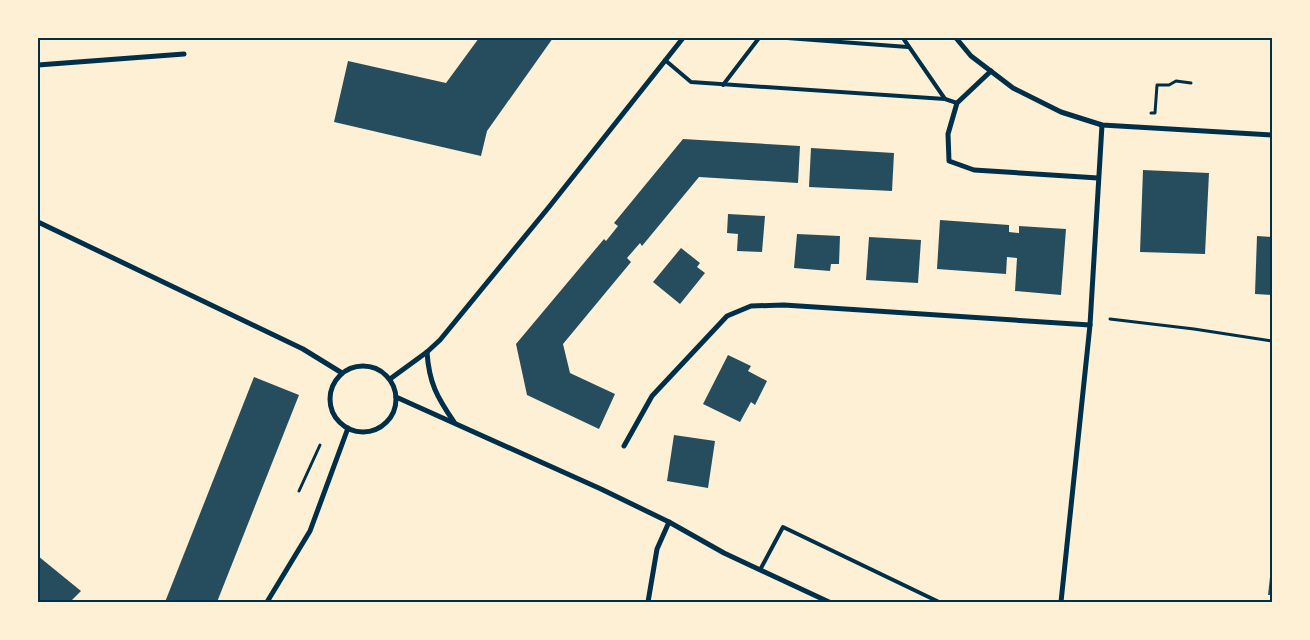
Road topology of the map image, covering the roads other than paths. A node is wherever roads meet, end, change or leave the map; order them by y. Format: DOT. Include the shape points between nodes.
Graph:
graph roads {
  1 [pos="684,38"];
  2 [pos="759,38"];
  3 [pos="788,38"];
  4 [pos="903,38"];
  5 [pos="956,38"];
  6 [pos="908,47"];
  7 [pos="184,54"];
  8 [pos="666,60"];
  9 [pos="38,65"];
  10 [pos="991,72"];
  11 [pos="722,85"];
  12 [pos="945,99"];
  13 [pos="957,104"];
  14 [pos="1102,125"];
  15 [pos="1272,134"];
  16 [pos="1098,178"];
  17 [pos="38,222"];
  18 [pos="1090,325"];
  19 [pos="427,352"];
  20 [pos="342,374"];
  21 [pos="390,379"];
  22 [pos="396,397"];
  23 [pos="454,422"];
  24 [pos="348,428"];
  25 [pos="624,446"];
  26 [pos="669,522"];
  27 [pos="760,570"];
  28 [pos="267,602"];
  29 [pos="648,602"];
  30 [pos="830,602"];
  31 [pos="939,602"];
  32 [pos="1061,602"];
  1 -- 8 [label="street"];
  2 -- 11 [label="lane"];
  3 -- 6 [label="lane"];
  4 -- 6 [label="lane"];
  5 -- 10 [label="street"];
  6 -- 12 [label="lane"];
  7 -- 9 [label="street"];
  8 -- 11 [label="lane" via="691,82"];
  8 -- 19 [label="street" via="549,207"];
  10 -- 13 [label="street"];
  10 -- 14 [label="street" via="1013,88 1061,112"];
  11 -- 12 [label="lane"];
  12 -- 13 [label="lane"];
  13 -- 16 [label="street" via="948,134 949,161 974,170"];
  14 -- 15 [label="street"];
  14 -- 16 [label="street"];
  16 -- 18 [label="street"];
  17 -- 20 [label="street" via="303,349"];
  18 -- 25 [label="street" via="784,305 751,306 727,316 652,396"];
  18 -- 32 [label="street"];
  19 -- 21 [label="street"];
  19 -- 23 [label="street" via="428,371 436,396"];
  20 -- 21 [label="street" via="354,367 368,366 380,370"];
  20 -- 24 [label="street" via="336,380 330,398 335,416"];
  21 -- 22 [label="street"];
  22 -- 23 [label="street"];
  22 -- 24 [label="street" via="393,414 381,427 371,432"];
  23 -- 26 [label="street"];
  24 -- 28 [label="street" via="310,531"];
  26 -- 27 [label="street"];
  26 -- 29 [label="street" via="657,549"];
  27 -- 30 [label="street"];
  27 -- 31 [label="lane" via="782,527"];
}
